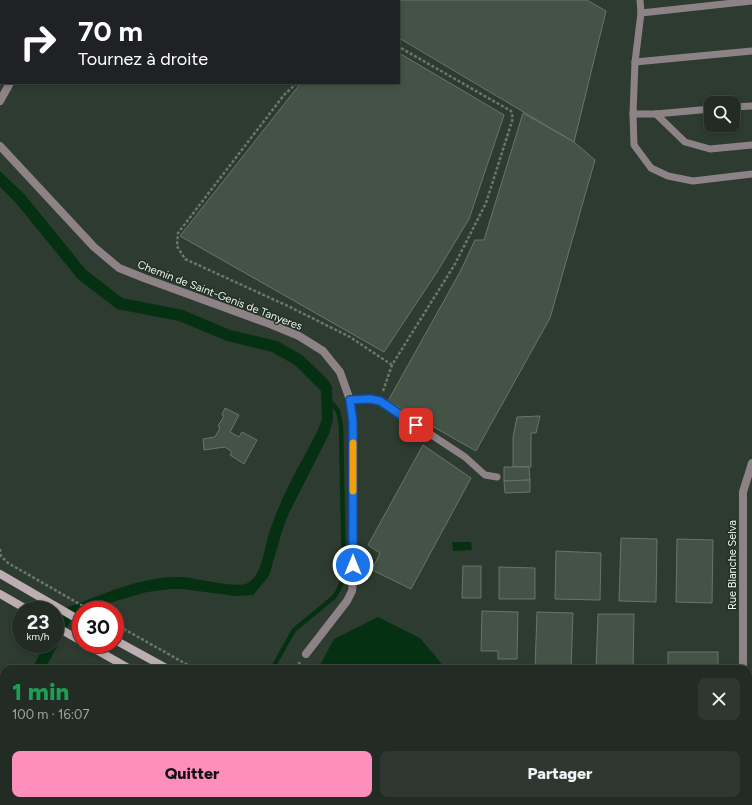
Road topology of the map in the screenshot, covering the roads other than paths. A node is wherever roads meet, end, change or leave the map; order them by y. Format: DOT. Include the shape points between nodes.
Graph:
graph roads {
  1 [pos="640,0"];
  2 [pos="752,1"];
  3 [pos="641,13"];
  4 [pos="752,51"];
  5 [pos="635,62"];
  6 [pos="9,84"];
  7 [pos="0,101"];
  8 [pos="752,106"];
  9 [pos="740,107"];
  10 [pos="704,110"];
  11 [pos="633,114"];
  12 [pos="656,114"];
  13 [pos="752,145"];
  14 [pos="0,146"];
  15 [pos="752,174"];
  16 [pos="350,400"];
  17 [pos="752,463"];
  18 [pos="497,477"];
  19 [pos="0,574"];
  20 [pos="0,594"];
  21 [pos="12,601"];
  22 [pos="72,615"];
  23 [pos="124,645"];
  24 [pos="102,653"];
  25 [pos="306,654"];
  26 [pos="123,665"];
  27 [pos="161,665"];
  28 [pos="743,665"];
  1 -- 3 [label="lane"];
  2 -- 3 [label="lane"];
  3 -- 5 [label="lane"];
  4 -- 5 [label="lane"];
  5 -- 11 [label="lane"];
  6 -- 7 [label="street"];
  8 -- 9 [label="lane"];
  10 -- 12 [label="lane"];
  11 -- 12 [label="lane"];
  11 -- 15 [label="lane" via="634,145 651,168 668,176 692,181"];
  12 -- 13 [label="lane" via="685,142 710,149"];
  14 -- 16 [label="street, Chemin de Saint-Genis de Tanyeres" via="94,247 119,268 299,336 323,351 340,372"];
  16 -- 18 [label="lane" via="380,401 465,457 484,475"];
  16 -- 25 [label="street, Chemin de Saint-Genis de Tanyeres" via="353,430 352,591"];
  17 -- 28 [label="street, Rue Blanche Selva" via="743,492"];
  19 -- 22 [label="main road"];
  20 -- 21 [label="main road"];
  23 -- 27 [label="main road"];
  24 -- 26 [label="main road"];
}
